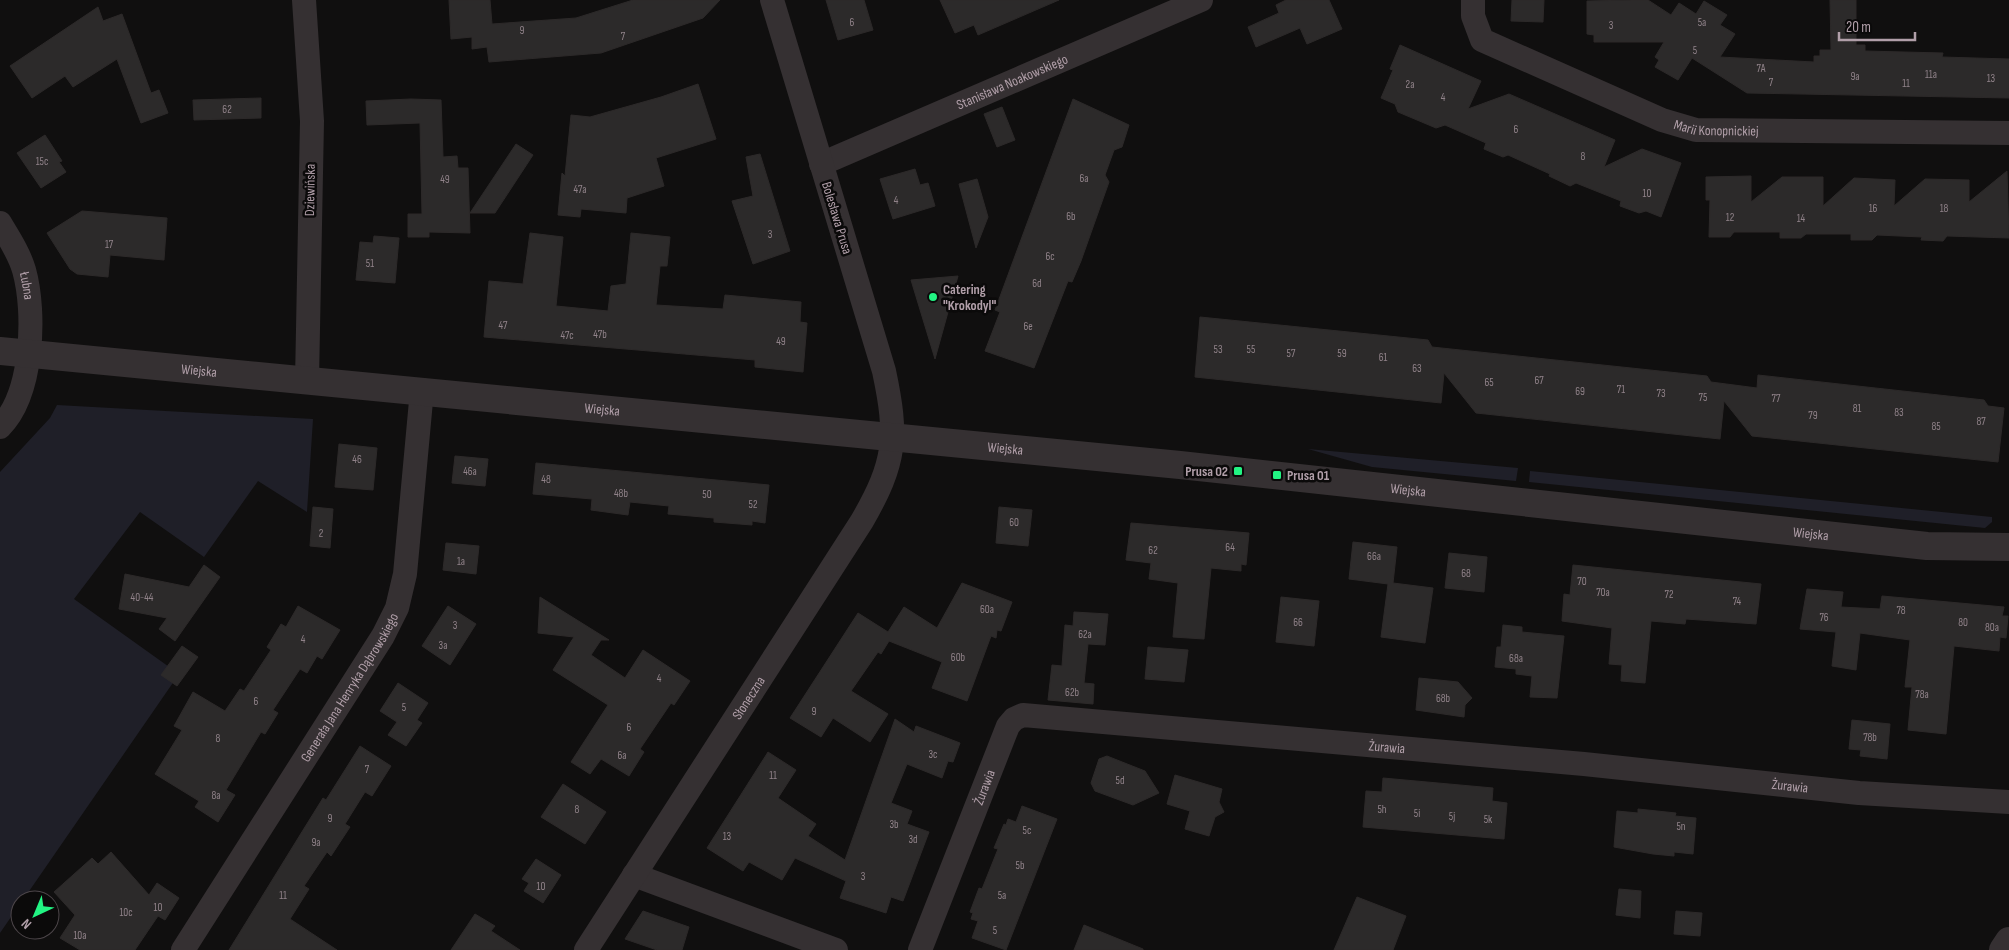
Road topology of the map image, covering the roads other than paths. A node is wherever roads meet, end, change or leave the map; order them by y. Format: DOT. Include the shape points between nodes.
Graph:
graph roads {
  1 [pos="304,0"];
  2 [pos="772,0"];
  3 [pos="1201,0"];
  4 [pos="1473,0"];
  5 [pos="2009,133"];
  6 [pos="821,164"];
  7 [pos="0,223"];
  8 [pos="0,351"];
  9 [pos="30,354"];
  10 [pos="307,381"];
  11 [pos="422,390"];
  12 [pos="0,427"];
  13 [pos="894,437"];
  14 [pos="2009,548"];
  15 [pos="2009,802"];
  16 [pos="634,875"];
  17 [pos="2009,942"];
  18 [pos="183,950"];
  19 [pos="586,950"];
  20 [pos="836,950"];
  21 [pos="920,950"];
  22 [pos="2003,950"];
  1 -- 10 [label="street, Dziewińska" via="312,121"];
  2 -- 6 [label="street, Bolesława Prusa"];
  3 -- 6 [label="street, Stanisława Noakowskiego"];
  4 -- 5 [label="street, Marii Konopnickiej" via="1473,16 1482,40 1662,120 1696,130"];
  6 -- 13 [label="street, Bolesława Prusa" via="884,371"];
  7 -- 9 [label="street, Łubna" via="24,270 30,303"];
  8 -- 9 [label="street, Wiejska"];
  9 -- 10 [label="street, Wiejska"];
  9 -- 12 [label="street, Łubna" via="18,398"];
  10 -- 11 [label="street, Wiejska"];
  11 -- 13 [label="street, Wiejska"];
  11 -- 18 [label="street, Generała Jana Henryka Dąbrowskiego" via="405,574 397,608 383,636"];
  13 -- 14 [label="street, Wiejska" via="1927,546"];
  13 -- 16 [label="street, Słoneczna" via="888,464 862,521"];
  15 -- 21 [label="street, Żurawia" via="1859,793 1584,764 1023,715 1014,718 1008,726"];
  16 -- 19 [label="street, Słoneczna"];
  16 -- 20 [label="street"];
  17 -- 22 [label="street"];
}
